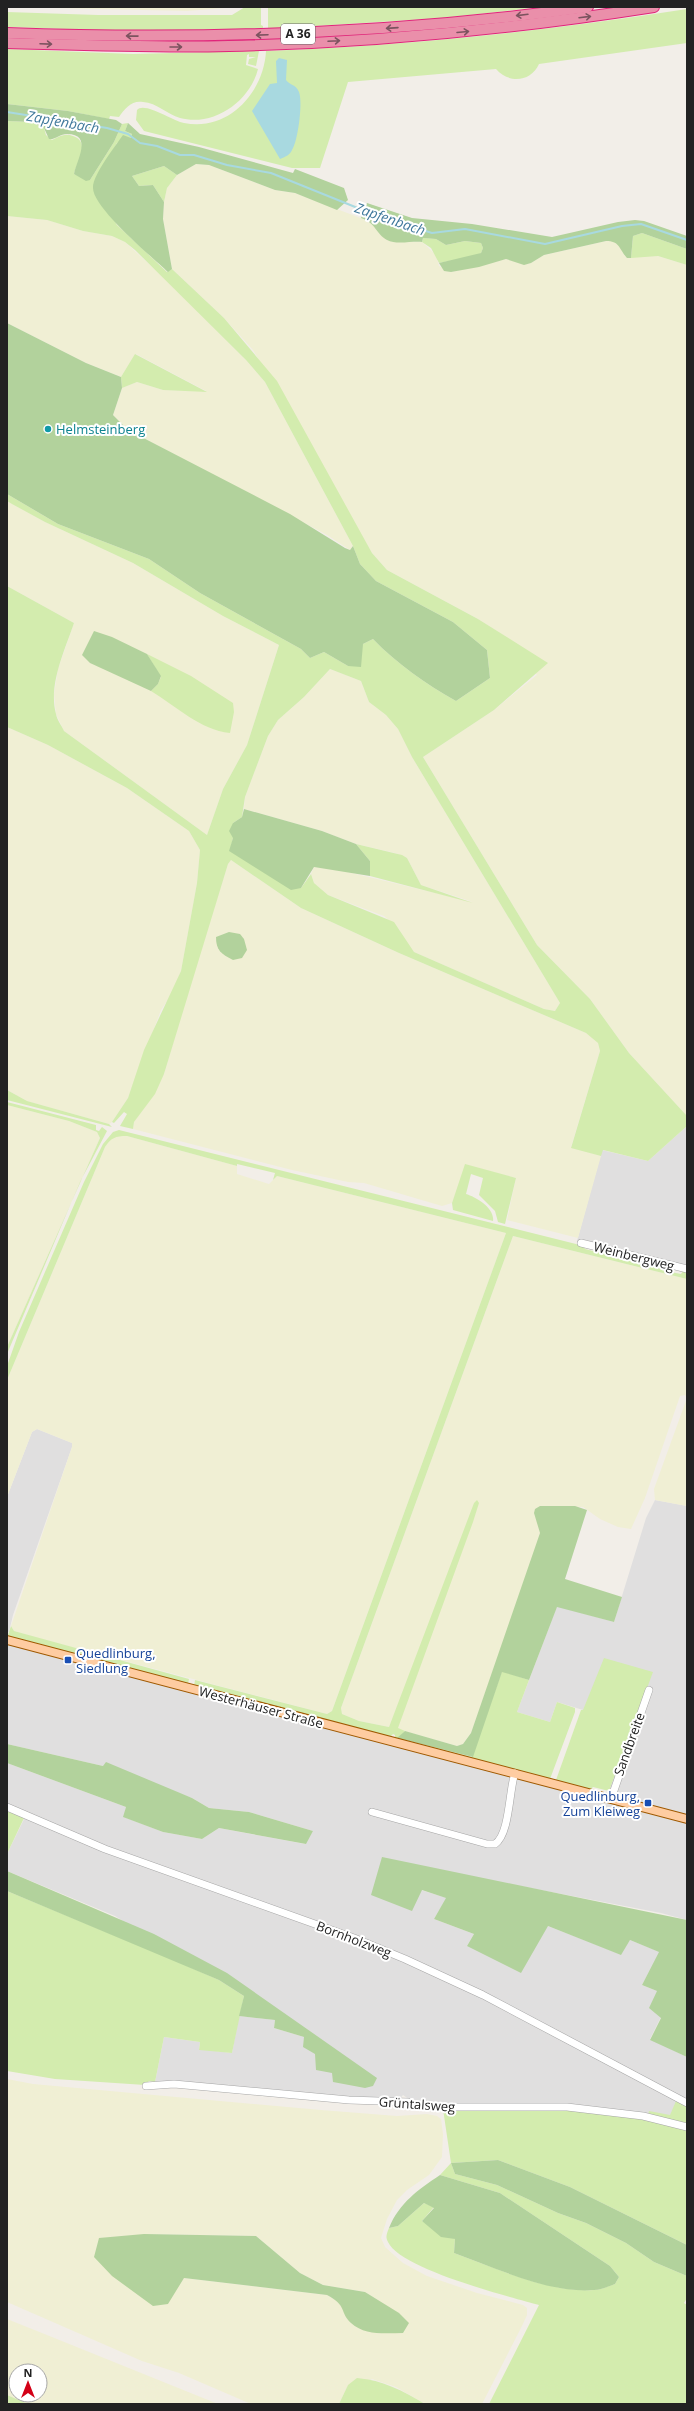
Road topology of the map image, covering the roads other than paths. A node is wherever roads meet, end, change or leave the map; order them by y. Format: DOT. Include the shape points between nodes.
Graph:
graph roads {
  1 [pos="588,7"];
  2 [pos="654,7"];
  3 [pos="7,33"];
  4 [pos="7,43"];
  5 [pos="581,1243"];
  6 [pos="687,1269"];
  7 [pos="7,1640"];
  8 [pos="649,1690"];
  9 [pos="515,1773"];
  10 [pos="611,1799"];
  11 [pos="7,1807"];
  12 [pos="372,1812"];
  13 [pos="687,1819"];
  14 [pos="146,2086"];
  15 [pos="687,2103"];
  16 [pos="687,2127"];
  1 -- 3 [label="highway, A 36, one-way" via="416,27 293,34 148,36"];
  4 -- 2 [label="highway, A 36, one-way" via="135,47 302,43 471,31"];
  5 -- 6 [label="street, Weinbergweg"];
  7 -- 9 [label="main road, Westerhäuser Straße"];
  8 -- 10 [label="street, Sandbreite"];
  9 -- 10 [label="main road, Westerhäuser Straße"];
  9 -- 12 [label="street" via="500,1839 495,1844 487,1844"];
  10 -- 13 [label="main road, Westerhäuser Straße"];
  11 -- 15 [label="street, Bornholzweg" via="105,1849 340,1933 405,1959 483,1995"];
  14 -- 16 [label="street, Grüntalsweg" via="174,2084 349,2100 408,2102 430,2107 567,2107 643,2116"];
}
